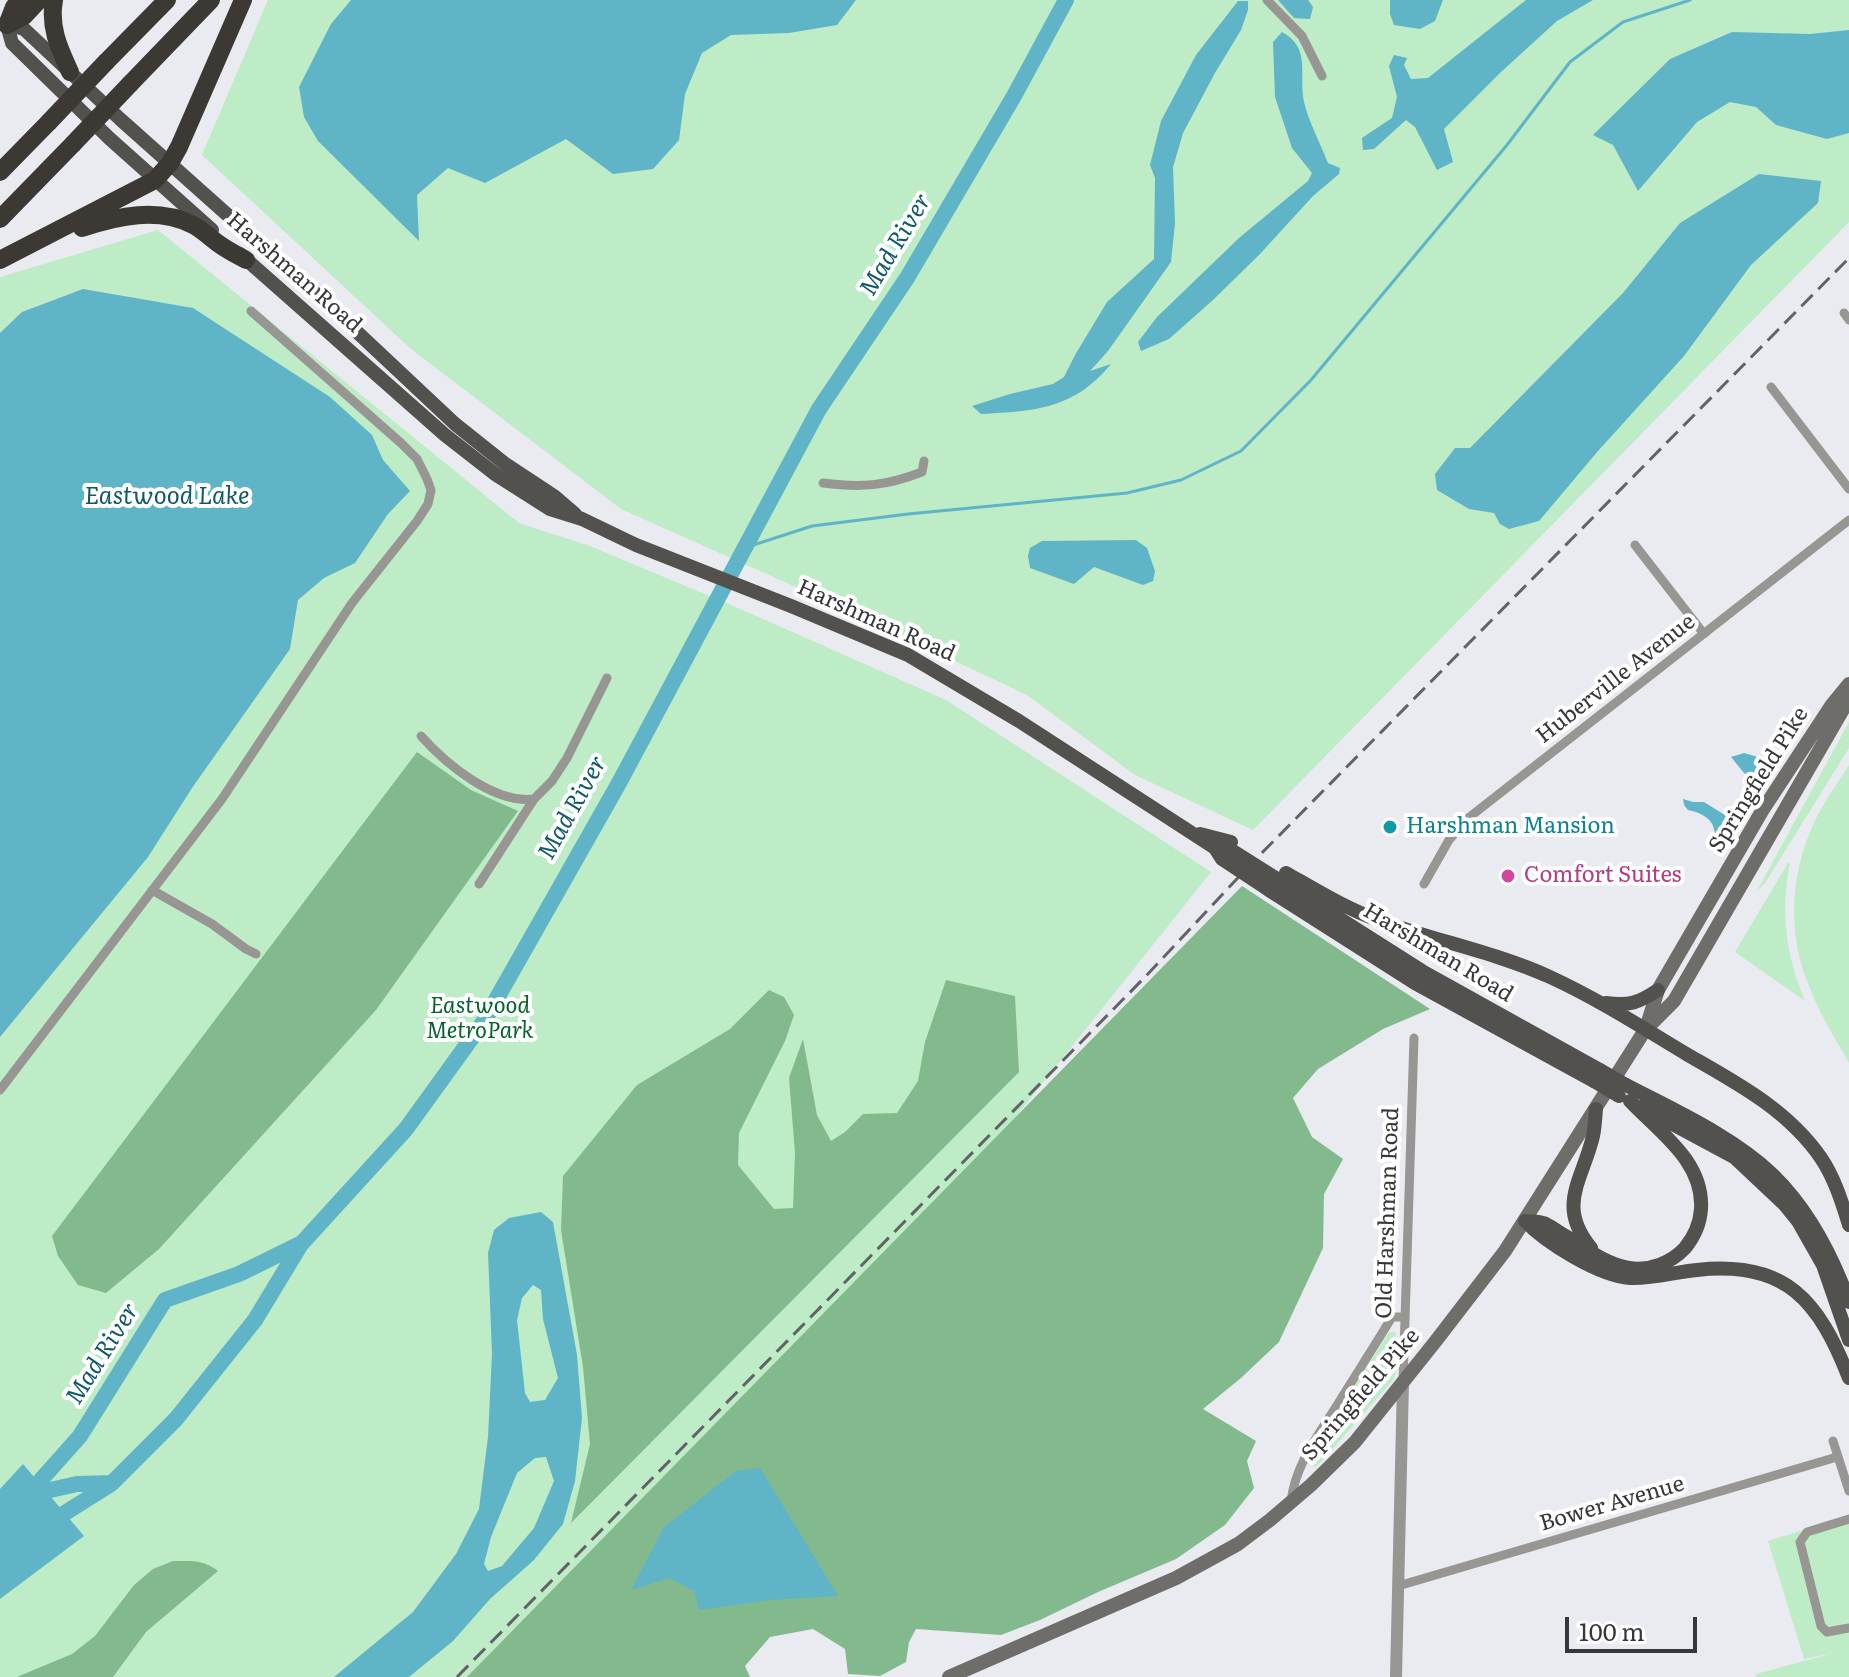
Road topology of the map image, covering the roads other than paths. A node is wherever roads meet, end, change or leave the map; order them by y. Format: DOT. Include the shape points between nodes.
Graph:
graph roads {
  1 [pos="20,0"];
  2 [pos="39,0"];
  3 [pos="54,0"];
  4 [pos="164,0"];
  5 [pos="211,0"];
  6 [pos="243,0"];
  7 [pos="1267,0"];
  8 [pos="4,22"];
  9 [pos="70,72"];
  10 [pos="1322,76"];
  11 [pos="170,163"];
  12 [pos="0,172"];
  13 [pos="155,180"];
  14 [pos="0,219"];
  15 [pos="23,249"];
  16 [pos="0,260"];
  17 [pos="246,260"];
  18 [pos="251,311"];
  19 [pos="1771,387"];
  20 [pos="924,461"];
  21 [pos="823,483"];
  22 [pos="1849,489"];
  23 [pos="582,519"];
  24 [pos="1849,520"];
  25 [pos="1635,545"];
  26 [pos="1704,634"];
  27 [pos="607,678"];
  28 [pos="1849,684"];
  29 [pos="1849,699"];
  30 [pos="421,736"];
  31 [pos="534,799"];
  32 [pos="1188,831"];
  33 [pos="1277,881"];
  34 [pos="479,884"];
  35 [pos="1424,884"];
  36 [pos="152,890"];
  37 [pos="256,954"];
  38 [pos="1658,990"];
  39 [pos="1600,1003"];
  40 [pos="1645,1030"];
  41 [pos="1414,1038"];
  42 [pos="0,1090"];
  43 [pos="1625,1094"];
  44 [pos="1596,1109"];
  45 [pos="1525,1221"];
  46 [pos="1849,1225"];
  47 [pos="1603,1259"];
  48 [pos="1849,1302"];
  49 [pos="1405,1317"];
  50 [pos="1849,1340"];
  51 [pos="1849,1378"];
  52 [pos="1403,1382"];
  53 [pos="1833,1441"];
  54 [pos="1837,1457"];
  55 [pos="1849,1491"];
  56 [pos="1291,1502"];
  57 [pos="1849,1519"];
  58 [pos="1398,1586"];
  59 [pos="1849,1628"];
  60 [pos="949,1677"];
  61 [pos="1396,1677"];
  1 -- 8 [label="highway"];
  2 -- 8 [label="highway" via="24,16"];
  3 -- 9 [label="highway" via="55,37"];
  4 -- 12 [label="highway, bridge"];
  5 -- 14 [label="highway, bridge"];
  6 -- 11 [label="highway"];
  7 -- 10 [label="street" via="1302,36"];
  8 -- 9 [label="main road, Harshman Road" via="24,29"];
  8 -- 13 [label="main road, Harshman Road" via="12,43"];
  9 -- 11 [label="main road, Harshman Road"];
  11 -- 13 [label="highway"];
  11 -- 23 [label="main road, Harshman Road" via="455,424"];
  13 -- 15 [label="highway"];
  13 -- 17 [label="main road, Harshman Road"];
  15 -- 16 [label="highway"];
  15 -- 17 [label="highway" via="103,221 156,214 195,226"];
  17 -- 23 [label="main road, Harshman Road" via="495,474 550,509"];
  18 -- 36 [label="street" via="417,459 430,497 352,603 222,799"];
  19 -- 22 [label="street"];
  20 -- 21 [label="street" via="922,472 882,484"];
  23 -- 32 [label="main road, Harshman Road" via="918,661"];
  24 -- 26 [label="street, Huberville Avenue"];
  25 -- 26 [label="street"];
  26 -- 35 [label="street, Huberville Avenue" via="1467,819"];
  27 -- 31 [label="street" via="567,758"];
  28 -- 38 [label="main road, Springfield Pike" via="1762,811"];
  29 -- 40 [label="main road, Springfield Pike" via="1674,1001"];
  30 -- 31 [label="street" via="479,784 521,800"];
  31 -- 34 [label="street"];
  32 -- 33 [label="main road, Harshman Road, bridge" via="1215,848 1222,859"];
  32 -- 33 [label="main road" via="1231,842"];
  33 -- 39 [label="main road" via="1506,960"];
  33 -- 43 [label="main road, Harshman Road, bridge" via="1415,983"];
  36 -- 37 [label="street"];
  36 -- 42 [label="street"];
  38 -- 39 [label="main road" via="1632,1004"];
  38 -- 40 [label="main road, Springfield Pike"];
  39 -- 40 [label="main road"];
  40 -- 44 [label="main road, Springfield Pike"];
  40 -- 46 [label="main road" via="1755,1094 1793,1124 1822,1159"];
  41 -- 49 [label="street, Old Harshman Road"];
  43 -- 47 [label="main road" via="1686,1160 1700,1187 1701,1216 1689,1243 1668,1261 1643,1269"];
  43 -- 48 [label="main road" via="1712,1131 1772,1175 1823,1242"];
  43 -- 50 [label="main road" via="1734,1157 1785,1205 1823,1265"];
  44 -- 45 [label="main road, Springfield Pike"];
  44 -- 47 [label="main road" via="1574,1212 1581,1235"];
  45 -- 47 [label="main road" via="1544,1223"];
  45 -- 51 [label="main road" via="1576,1257 1617,1276 1721,1268 1774,1277 1816,1312"];
  45 -- 52 [label="main road, Springfield Pike"];
  49 -- 52 [label="street, Old Harshman Road"];
  49 -- 56 [label="street" via="1392,1317 1312,1445 1297,1472"];
  52 -- 56 [label="main road, Springfield Pike" via="1355,1442"];
  52 -- 58 [label="street, Old Harshman Road"];
  53 -- 54 [label="street"];
  54 -- 55 [label="street"];
  54 -- 58 [label="street, Bower Avenue"];
  56 -- 60 [label="main road, Springfield Pike" via="1238,1544 1176,1578"];
  57 -- 59 [label="street" via="1807,1532 1800,1542 1821,1626 1827,1632"];
  58 -- 61 [label="street, Old Harshman Road"];
}
